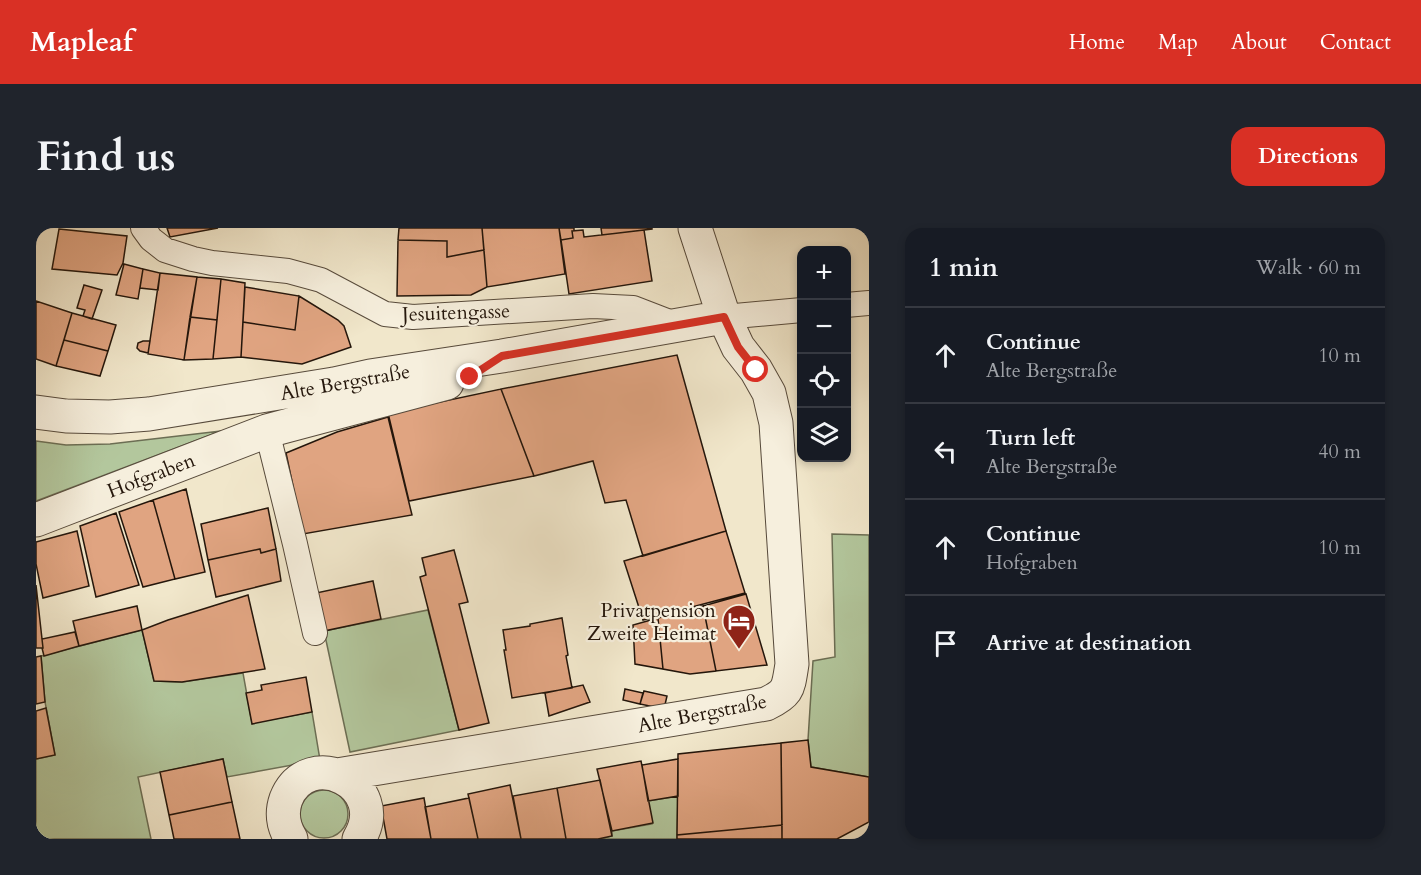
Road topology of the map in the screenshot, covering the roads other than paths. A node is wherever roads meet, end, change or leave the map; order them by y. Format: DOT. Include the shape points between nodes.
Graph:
graph roads {
  1 [pos="143,228"];
  2 [pos="695,228"];
  3 [pos="869,303"];
  4 [pos="851,305"];
  5 [pos="797,310"];
  6 [pos="724,317"];
  7 [pos="679,326"];
  8 [pos="502,356"];
  9 [pos="36,412"];
  10 [pos="267,431"];
  11 [pos="36,520"];
  12 [pos="315,633"];
  13 [pos="337,775"];
  14 [pos="291,839"];
  15 [pos="358,839"];
  1 -- 7 [label="lane, Jesuitengasse" via="165,250 212,263 288,271 321,280 385,314 413,317 592,306 633,308"];
  2 -- 6 [label="street"];
  3 -- 4 [label="lane"];
  5 -- 6 [label="lane, Alte Bergstraße"];
  6 -- 7 [label="street, Alte Bergstraße"];
  6 -- 13 [label="street, Alte Bergstraße" via="738,347 769,393 776,423 792,664 783,696 766,704"];
  7 -- 8 [label="street, Alte Bergstraße"];
  8 -- 9 [label="street, Alte Bergstraße" via="149,414 110,417"];
  8 -- 10 [label="street, Hofgraben" via="470,377"];
  10 -- 11 [label="street, Hofgraben"];
  10 -- 12 [label="lane"];
  13 -- 14 [label="street, Alte Bergstraße" via="314,774 294,786 287,796 283,819"];
  13 -- 15 [label="street" via="348,779 363,797 366,820"];
}
